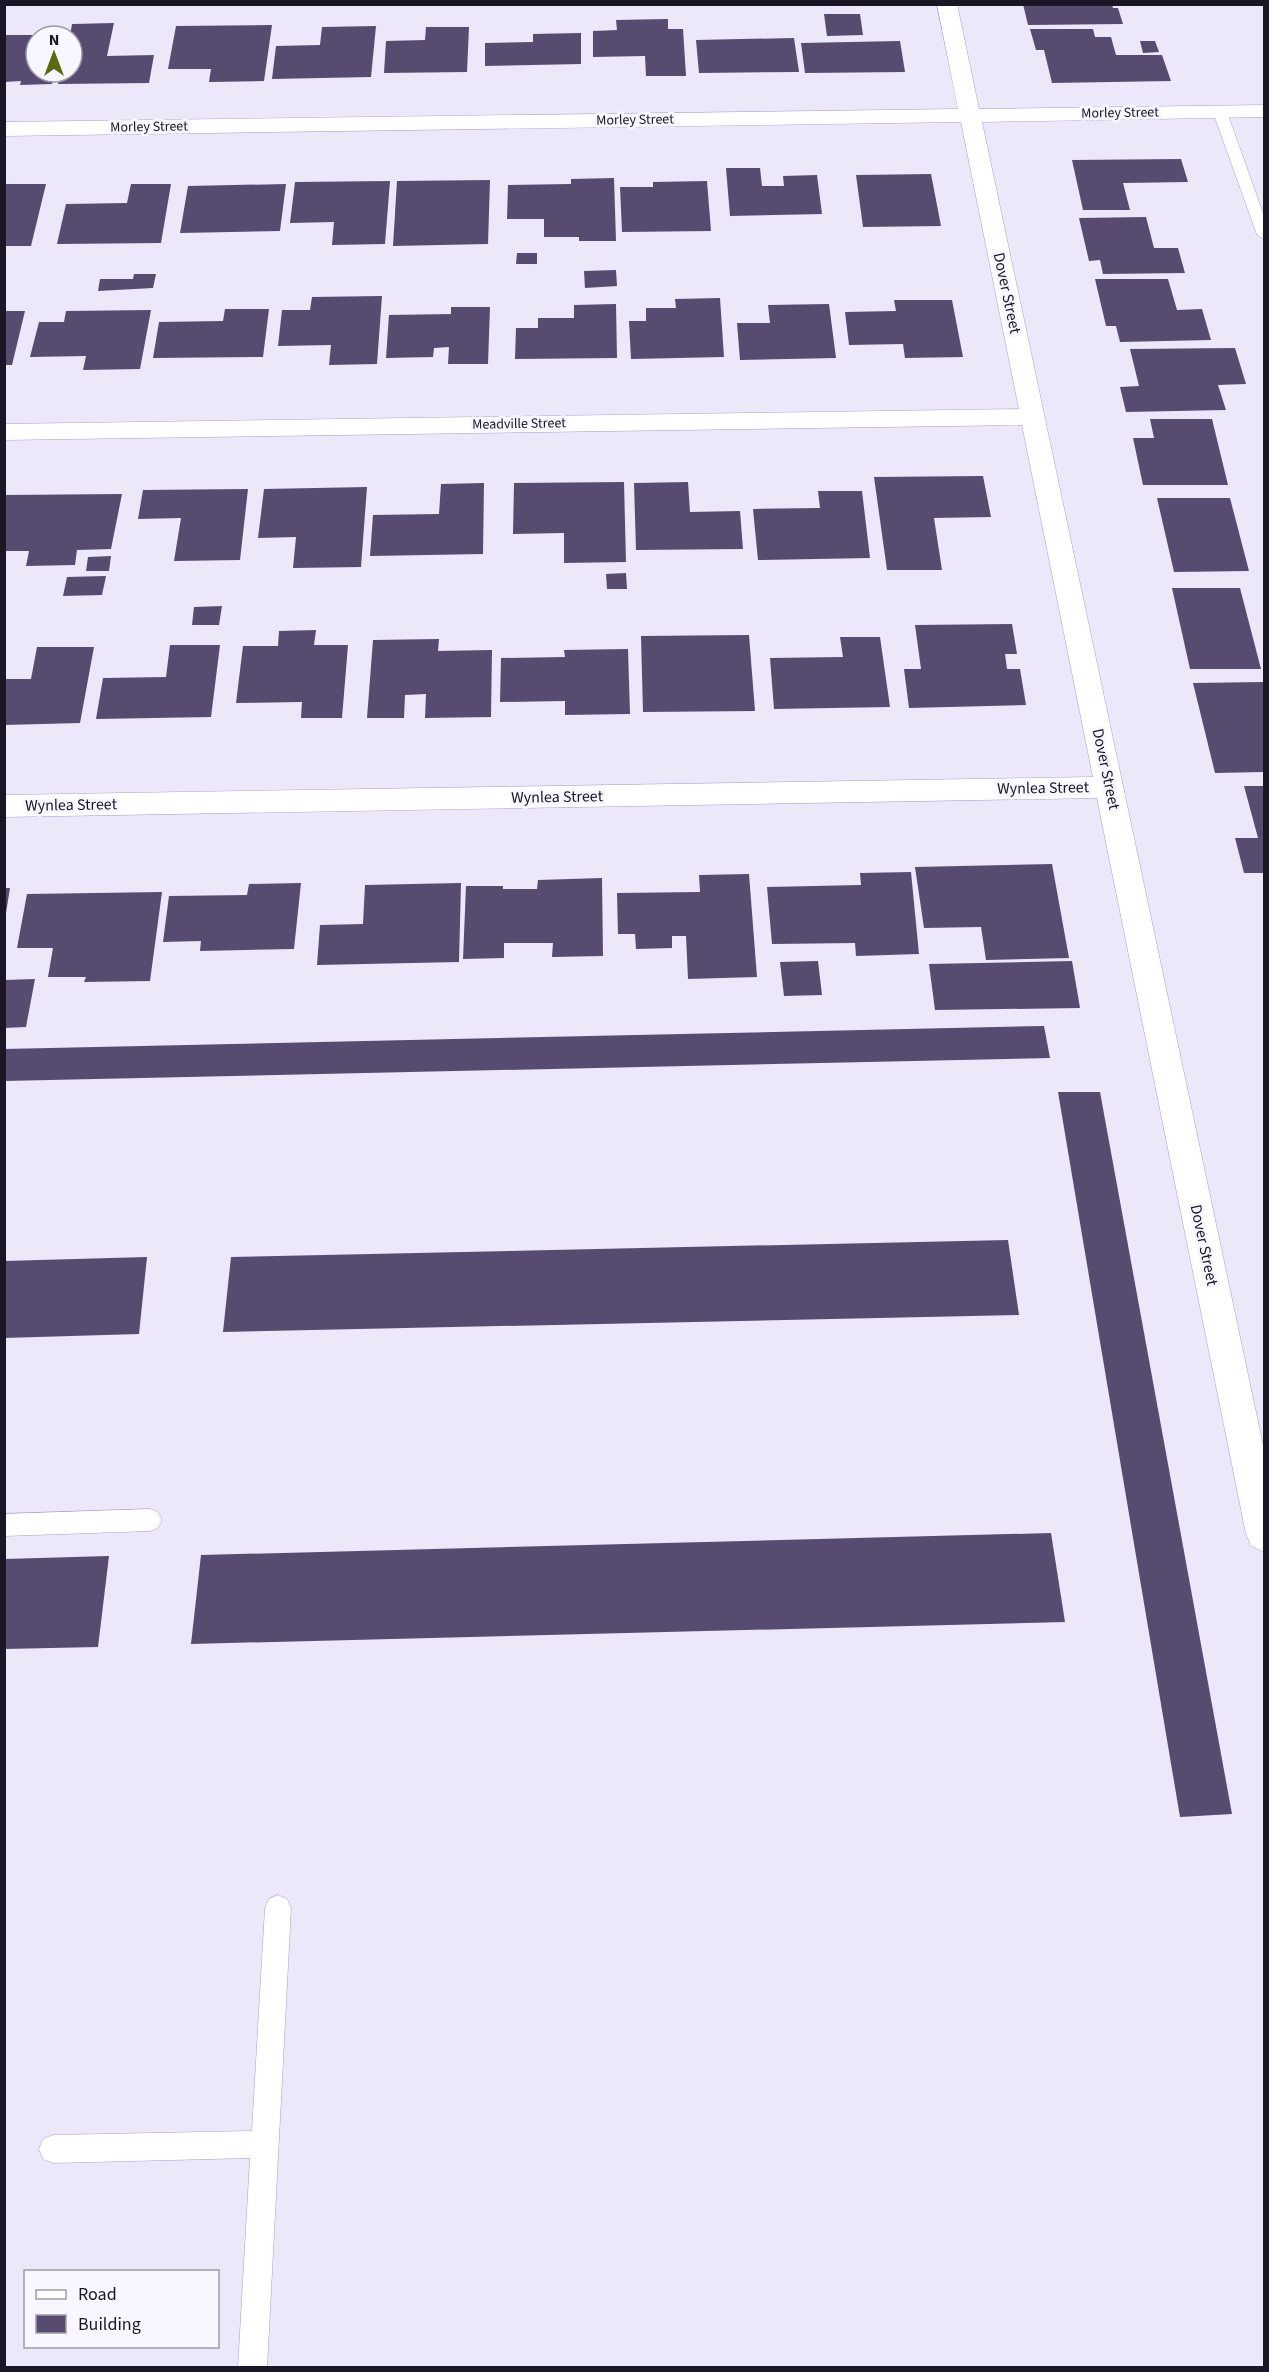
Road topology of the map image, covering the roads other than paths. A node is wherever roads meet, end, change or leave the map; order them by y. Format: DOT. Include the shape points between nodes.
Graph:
graph roads {
  1 [pos="947,4"];
  2 [pos="1264,111"];
  3 [pos="1220,112"];
  4 [pos="970,115"];
  5 [pos="4,129"];
  6 [pos="1264,235"];
  7 [pos="1033,417"];
  8 [pos="4,432"];
  9 [pos="1109,787"];
  10 [pos="4,806"];
  11 [pos="150,1520"];
  12 [pos="4,1525"];
  13 [pos="1264,1534"];
  14 [pos="278,1908"];
  15 [pos="266,2144"];
  16 [pos="53,2149"];
  17 [pos="252,2367"];
  1 -- 4 [label="street, Dover Street"];
  2 -- 3 [label="street, Morley Street"];
  3 -- 4 [label="street, Morley Street"];
  3 -- 6 [label="lane"];
  4 -- 5 [label="street, Morley Street"];
  4 -- 7 [label="street, Dover Street"];
  7 -- 8 [label="street, Meadville Street"];
  7 -- 9 [label="street, Dover Street"];
  9 -- 10 [label="street, Wynlea Street"];
  9 -- 13 [label="street, Dover Street"];
  11 -- 12 [label="lane"];
  14 -- 15 [label="lane"];
  15 -- 16 [label="lane"];
  15 -- 17 [label="lane"];
}
